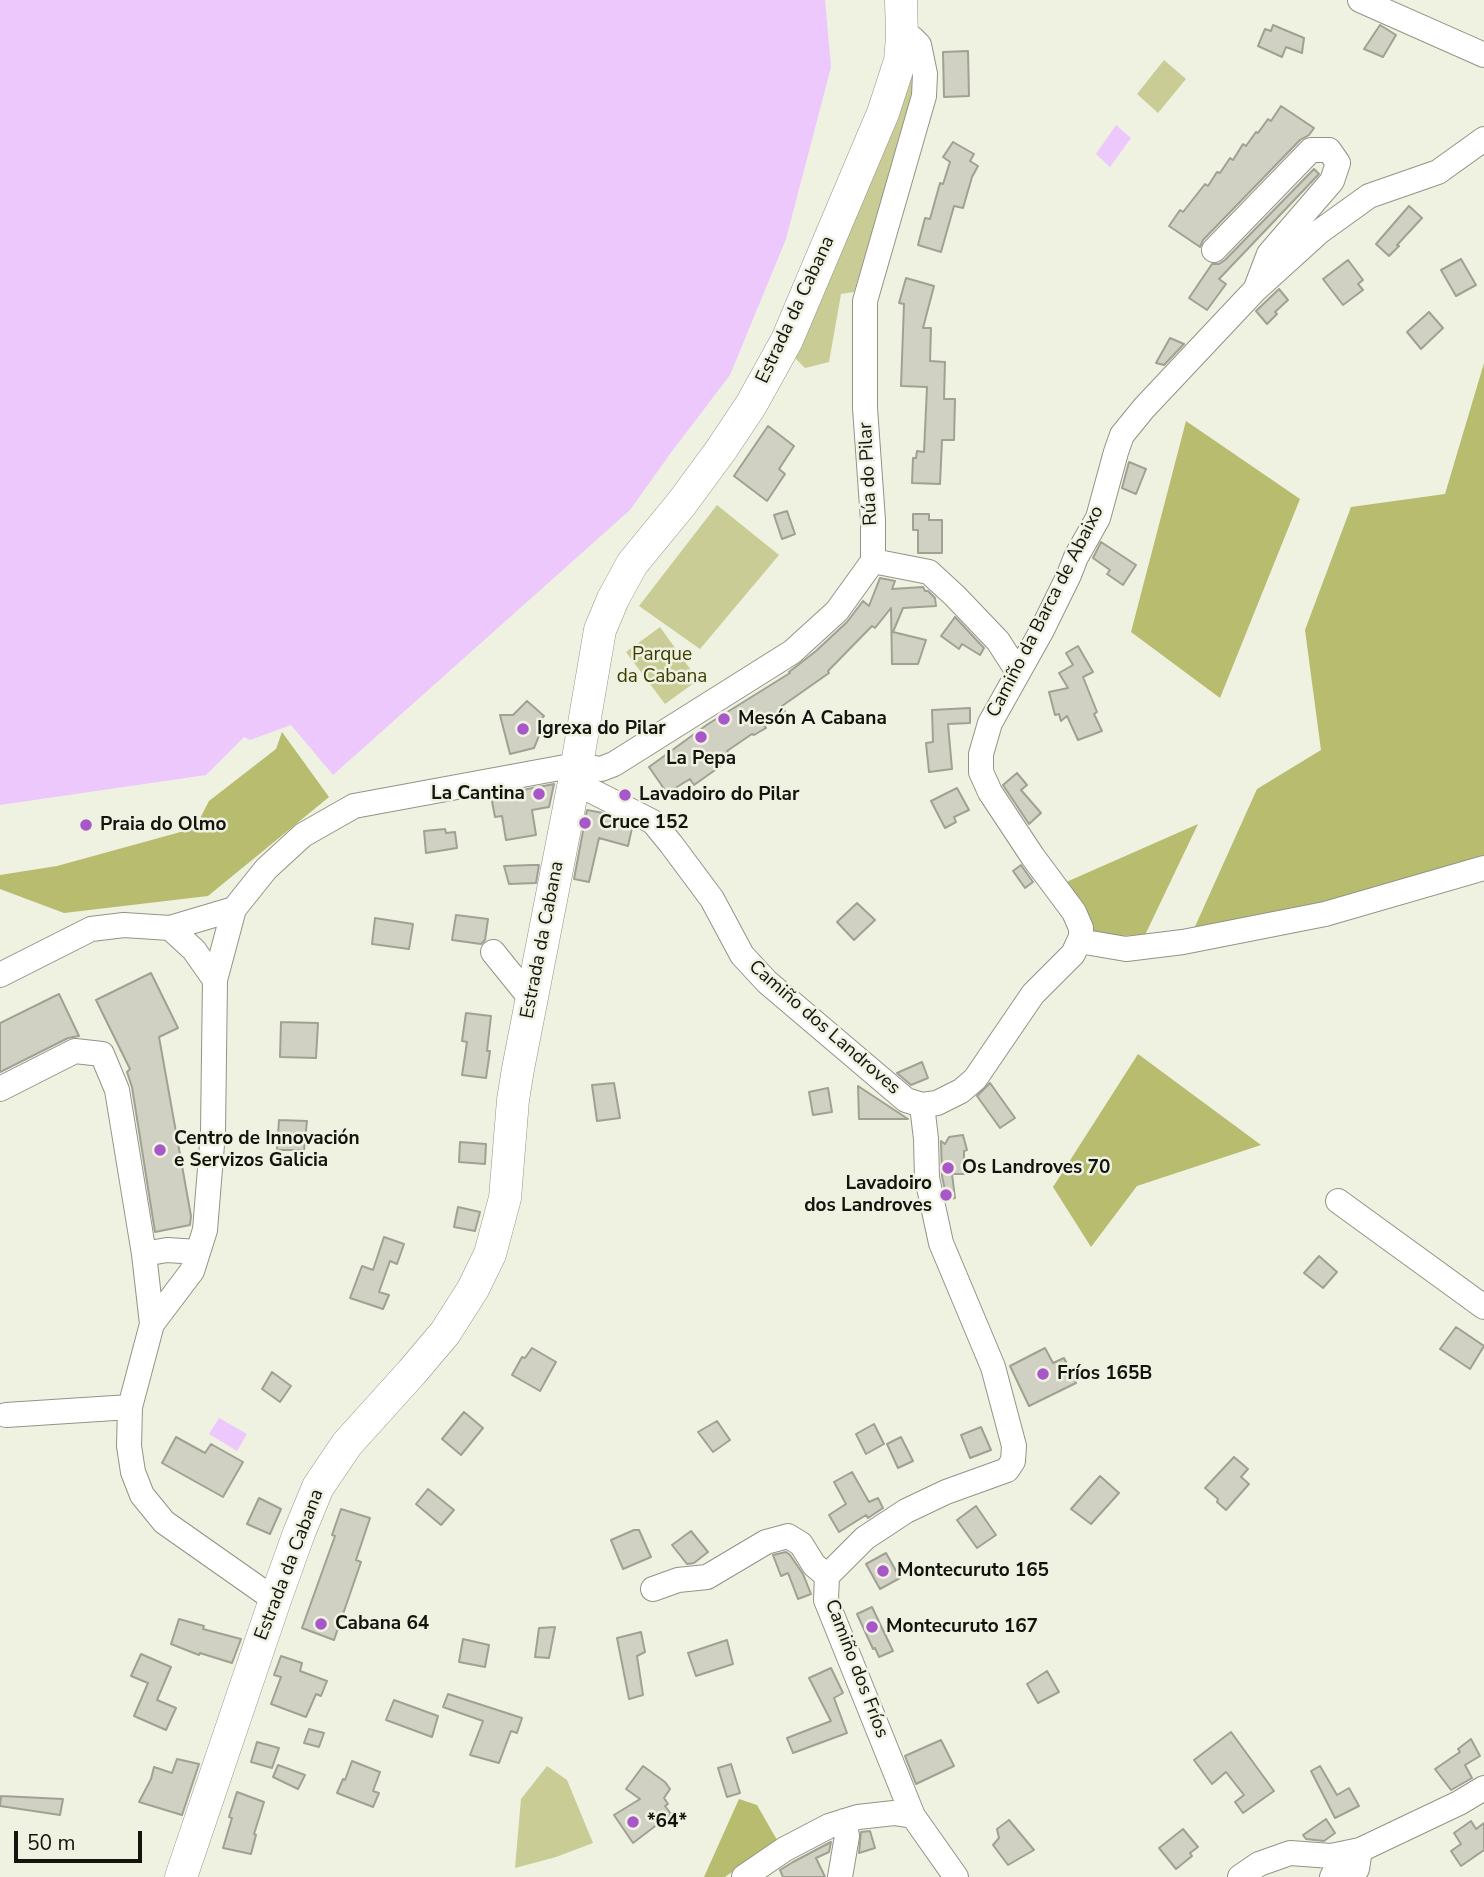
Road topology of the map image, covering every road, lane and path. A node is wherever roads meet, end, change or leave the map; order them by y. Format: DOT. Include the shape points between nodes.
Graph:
graph roads {
  1 [pos="901,0"];
  2 [pos="1360,0"];
  3 [pos="902,37"];
  4 [pos="1484,55"];
  5 [pos="1484,139"];
  6 [pos="1214,250"];
  7 [pos="1255,290"];
  8 [pos="873,561"];
  9 [pos="1018,672"];
  10 [pos="575,773"];
  11 [pos="1484,868"];
  12 [pos="234,909"];
  13 [pos="170,928"];
  14 [pos="1079,941"];
  15 [pos="494,952"];
  16 [pos="0,975"];
  17 [pos="215,980"];
  18 [pos="531,999"];
  19 [pos="0,1089"];
  20 [pos="922,1105"];
  21 [pos="1338,1201"];
  22 [pos="198,1252"];
  23 [pos="144,1254"];
  24 [pos="1484,1307"];
  25 [pos="152,1324"];
  26 [pos="130,1406"];
  27 [pos="6,1415"];
  28 [pos="827,1576"];
  29 [pos="653,1589"];
  30 [pos="275,1600"];
  31 [pos="1484,1788"];
  32 [pos="913,1815"];
  33 [pos="844,1821"];
  34 [pos="1360,1850"];
  35 [pos="181,1877"];
  36 [pos="744,1877"];
  37 [pos="839,1877"];
  38 [pos="956,1877"];
  39 [pos="1240,1877"];
  40 [pos="1332,1877"];
  1 -- 3 [label="main road, Estrada da Cabana"];
  2 -- 4 [label="street"];
  3 -- 8 [label="street, Rúa do Pilar" via="919,45 924,96 864,301"];
  3 -- 10 [label="main road, Estrada da Cabana" via="900,61 883,113 787,340 721,450 632,564 613,599 600,630"];
  5 -- 7 [label="street, Camiño da Barca de Abaixo" via="1438,172 1369,196 1319,232"];
  6 -- 7 [label="street" via="1311,150 1329,150 1338,163 1332,181 1269,254"];
  7 -- 9 [label="street, Camiño da Barca de Abaixo" via="1122,435 1098,518"];
  8 -- 9 [label="street" via="929,572 998,641"];
  8 -- 10 [label="street" via="837,611 792,652 614,764"];
  9 -- 14 [label="street, Camiño da Barca de Abaixo" via="990,723 981,772 997,803 1074,912 1081,928"];
  10 -- 12 [label="street" via="354,806 303,835 266,869"];
  10 -- 18 [label="main road, Estrada da Cabana"];
  10 -- 20 [label="street, Camiño dos Landroves" via="653,822 712,900 742,955 767,982 906,1100"];
  11 -- 14 [label="street" via="1325,914 1183,942 1126,948"];
  12 -- 13 [label="street"];
  12 -- 17 [label="street"];
  13 -- 16 [label="street" via="124,925 91,929"];
  13 -- 17 [label="street" via="194,950"];
  14 -- 20 [label="street, Camiño dos Landroves" via="1073,954 1033,994 975,1079 937,1103"];
  15 -- 18 [label="street"];
  17 -- 22 [label="street" via="213,1132 205,1230"];
  18 -- 30 [label="main road, Estrada da Cabana" via="513,1100 505,1198 490,1254 445,1333 347,1444 318,1487"];
  19 -- 23 [label="street" via="75,1051 102,1054 117,1090"];
  20 -- 28 [label="street, Camiño dos Fríos" via="927,1178 941,1243 993,1367 1014,1446 1013,1461 1007,1470 906,1511 865,1538"];
  21 -- 24 [label="street"];
  22 -- 23 [label="street"];
  22 -- 25 [label="street" via="192,1271"];
  23 -- 25 [label="street"];
  25 -- 26 [label="street"];
  26 -- 27 [label="street"];
  26 -- 30 [label="street" via="129,1446 142,1494 164,1522"];
  28 -- 29 [label="street" via="788,1535 766,1542 707,1577"];
  28 -- 32 [label="street, Camiño dos Fríos" via="826,1600"];
  30 -- 35 [label="main road, Estrada da Cabana"];
  31 -- 34 [label="street"];
  32 -- 33 [label="street" via="894,1813"];
  32 -- 38 [label="street, Camiño dos Fríos"];
  33 -- 36 [label="street" via="785,1849"];
  33 -- 37 [label="street" via="847,1836"];
  34 -- 39 [label="street" via="1331,1856 1290,1853"];
  34 -- 40 [label="street" via="1357,1869"];
}
